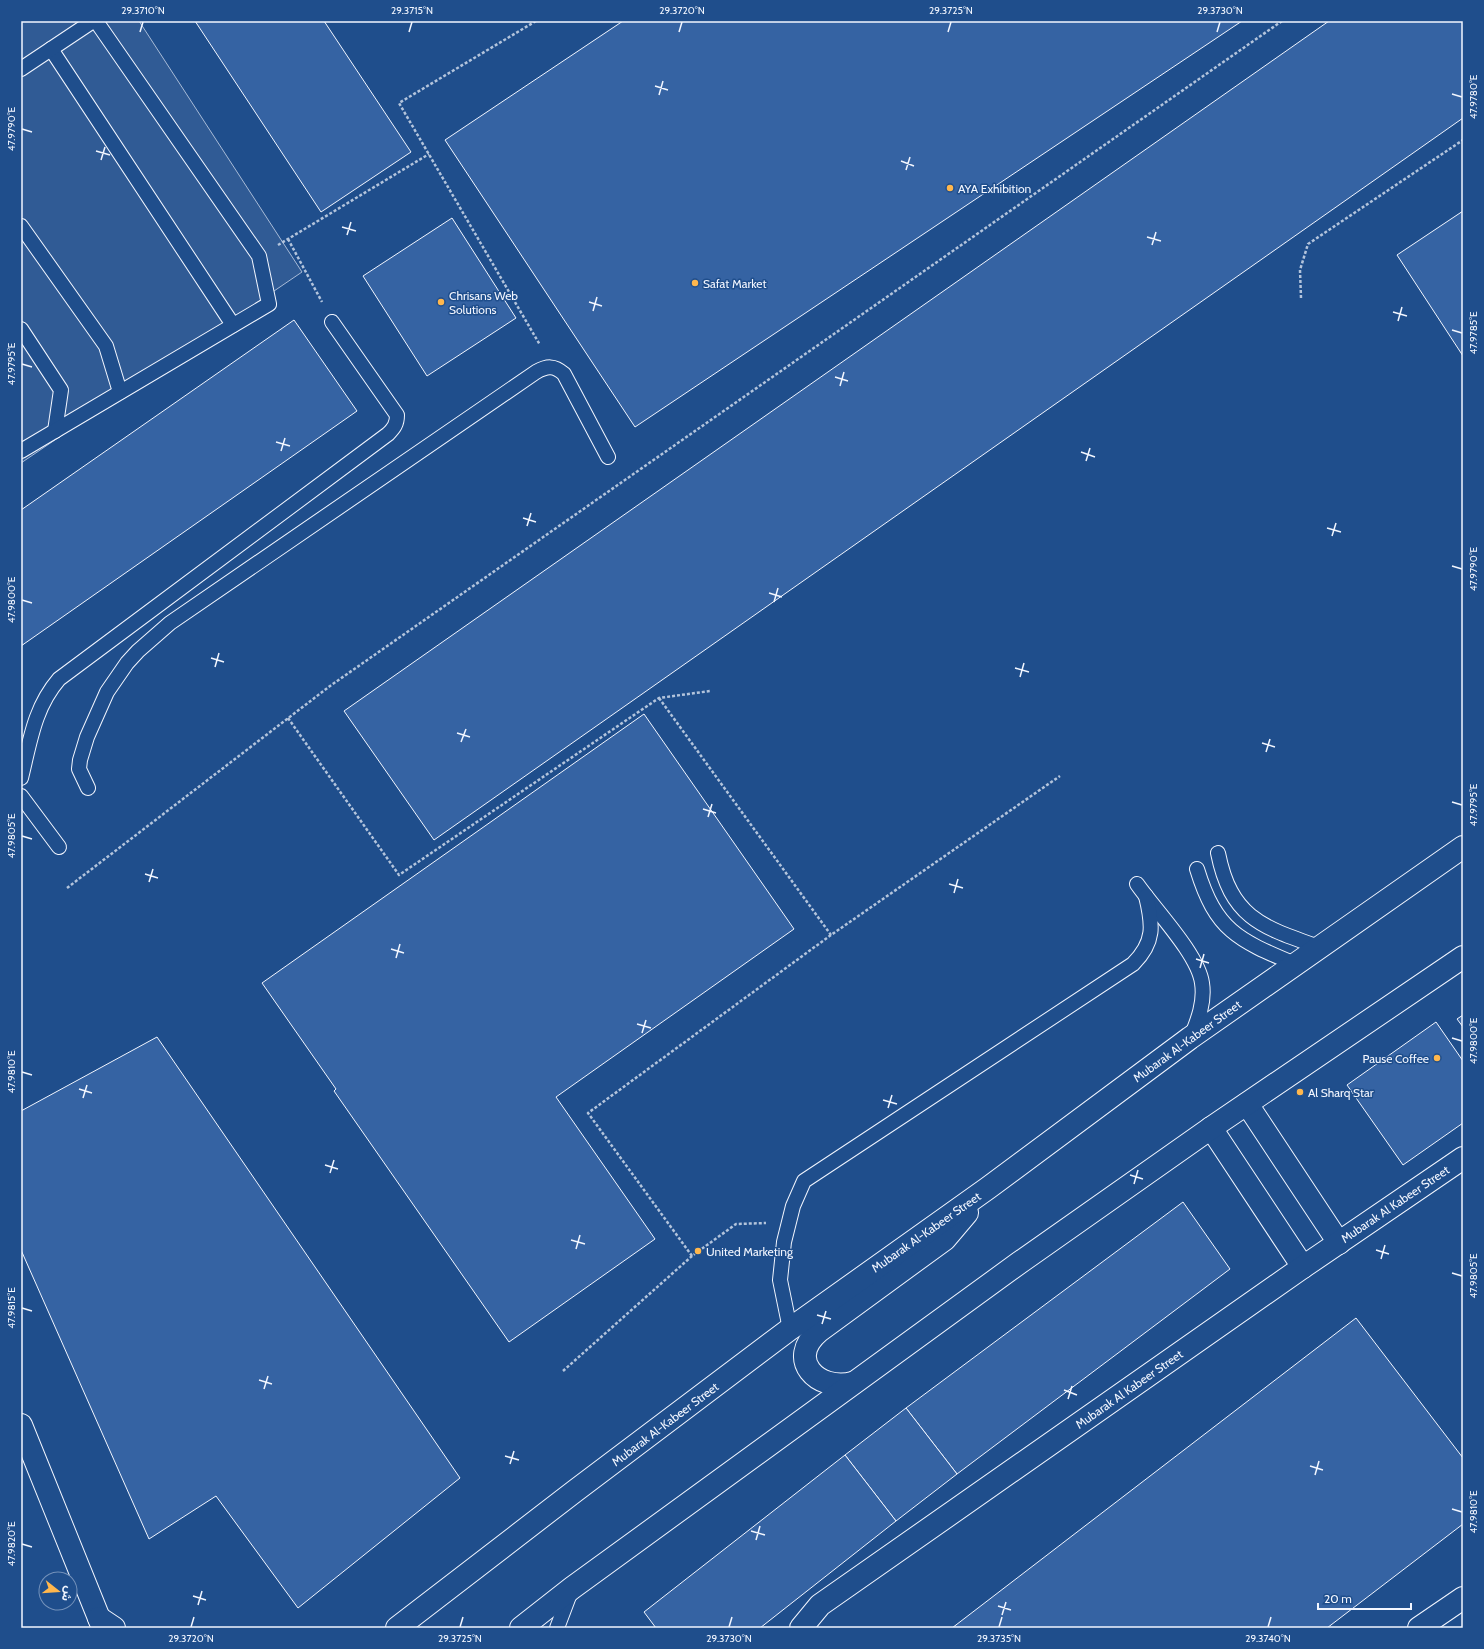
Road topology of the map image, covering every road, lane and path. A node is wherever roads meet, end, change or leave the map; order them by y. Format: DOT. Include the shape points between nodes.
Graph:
graph roads {
  1 [pos="94,21"];
  2 [pos="536,21"];
  3 [pos="1282,21"];
  4 [pos="51,49"];
  5 [pos="21,69"];
  6 [pos="1463,140"];
  7 [pos="428,154"];
  8 [pos="21,226"];
  9 [pos="288,239"];
  10 [pos="259,256"];
  11 [pos="1301,298"];
  12 [pos="332,322"];
  13 [pos="233,325"];
  14 [pos="21,329"];
  15 [pos="552,367"];
  16 [pos="120,392"];
  17 [pos="55,431"];
  18 [pos="21,451"];
  19 [pos="608,457"];
  20 [pos="710,691"];
  21 [pos="659,698"];
  22 [pos="288,718"];
  23 [pos="1060,776"];
  24 [pos="21,778"];
  25 [pos="88,788"];
  26 [pos="21,796"];
  27 [pos="59,847"];
  28 [pos="1463,847"];
  29 [pos="1218,853"];
  30 [pos="1197,869"];
  31 [pos="1137,884"];
  32 [pos="67,888"];
  33 [pos="1146,896"];
  34 [pos="831,934"];
  35 [pos="1319,947"];
  36 [pos="1463,956"];
  37 [pos="1295,964"];
  38 [pos="1190,1038"];
  39 [pos="1247,1104"];
  40 [pos="1211,1128"];
  41 [pos="1463,1158"];
  42 [pos="988,1188"];
  43 [pos="789,1222"];
  44 [pos="1338,1243"];
  45 [pos="692,1256"];
  46 [pos="1303,1267"];
  47 [pos="790,1329"];
  48 [pos="563,1371"];
  49 [pos="853,1383"];
  50 [pos="21,1425"];
  51 [pos="572,1588"];
  52 [pos="1463,1598"];
  53 [pos="105,1625"];
  54 [pos="397,1626"];
  55 [pos="521,1628"];
  56 [pos="557,1628"];
  57 [pos="801,1628"];
  58 [pos="1419,1628"];
  1 -- 4 [label="lane"];
  1 -- 10 [label="lane"];
  2 -- 7 [label="path" via="399,103"];
  3 -- 22 [label="path" via="336,681"];
  4 -- 5 [label="lane"];
  4 -- 13 [label="lane"];
  6 -- 11 [label="path" via="1308,244 1300,270"];
  7 -- 9 [label="path"];
  7 -- 15 [label="path"];
  8 -- 16 [label="lane" via="106,346"];
  9 -- 10 [label="path"];
  9 -- 12 [label="path"];
  10 -- 13 [label="lane" via="269,304"];
  12 -- 24 [label="lane" via="397,415 394,428 59,679 42,702"];
  13 -- 16 [label="lane"];
  14 -- 17 [label="lane" via="61,390"];
  15 -- 19 [label="lane" via="564,374"];
  15 -- 25 [label="lane" via="536,372 153,637 138,651 107,692 87,737 79,769"];
  16 -- 17 [label="lane"];
  17 -- 18 [label="lane"];
  20 -- 21 [label="path"];
  21 -- 22 [label="path" via="399,875"];
  21 -- 34 [label="path"];
  22 -- 32 [label="path"];
  23 -- 34 [label="path"];
  26 -- 27 [label="lane"];
  28 -- 35 [label="main road, Mubarak Al-Kabeer Street"];
  29 -- 35 [label="lane" via="1226,883 1242,909 1268,928"];
  30 -- 37 [label="lane" via="1208,901 1226,928 1255,946"];
  31 -- 33 [label="lane"];
  33 -- 38 [label="lane" via="1187,950 1200,974 1203,984 1201,1010"];
  33 -- 43 [label="lane" via="1151,933 1145,949 1133,964 804,1181 792,1206"];
  34 -- 45 [label="path" via="588,1113"];
  35 -- 37 [label="main road, Mubarak Al-Kabeer Street"];
  36 -- 39 [label="main road"];
  37 -- 38 [label="main road, Mubarak Al-Kabeer Street"];
  38 -- 42 [label="main road, Mubarak Al-Kabeer Street"];
  39 -- 40 [label="main road"];
  39 -- 44 [label="main road"];
  40 -- 46 [label="main road"];
  40 -- 49 [label="main road"];
  41 -- 44 [label="main road, Mubarak Al Kabeer Street"];
  42 -- 47 [label="main road, Mubarak Al-Kabeer Street"];
  42 -- 49 [label="main road" via="945,1238 810,1340 805,1350 808,1369 822,1381 830,1384"];
  43 -- 45 [label="path" via="736,1224"];
  43 -- 47 [label="lane" via="780,1280"];
  44 -- 46 [label="main road, Mubarak Al Kabeer Street"];
  45 -- 48 [label="path"];
  46 -- 57 [label="main road, Mubarak Al Kabeer Street" via="820,1605"];
  47 -- 54 [label="main road, Mubarak Al-Kabeer Street"];
  49 -- 51 [label="main road"];
  50 -- 53 [label="main road"];
  51 -- 55 [label="main road"];
  51 -- 56 [label="lane"];
  52 -- 58 [label="main road"];
}
